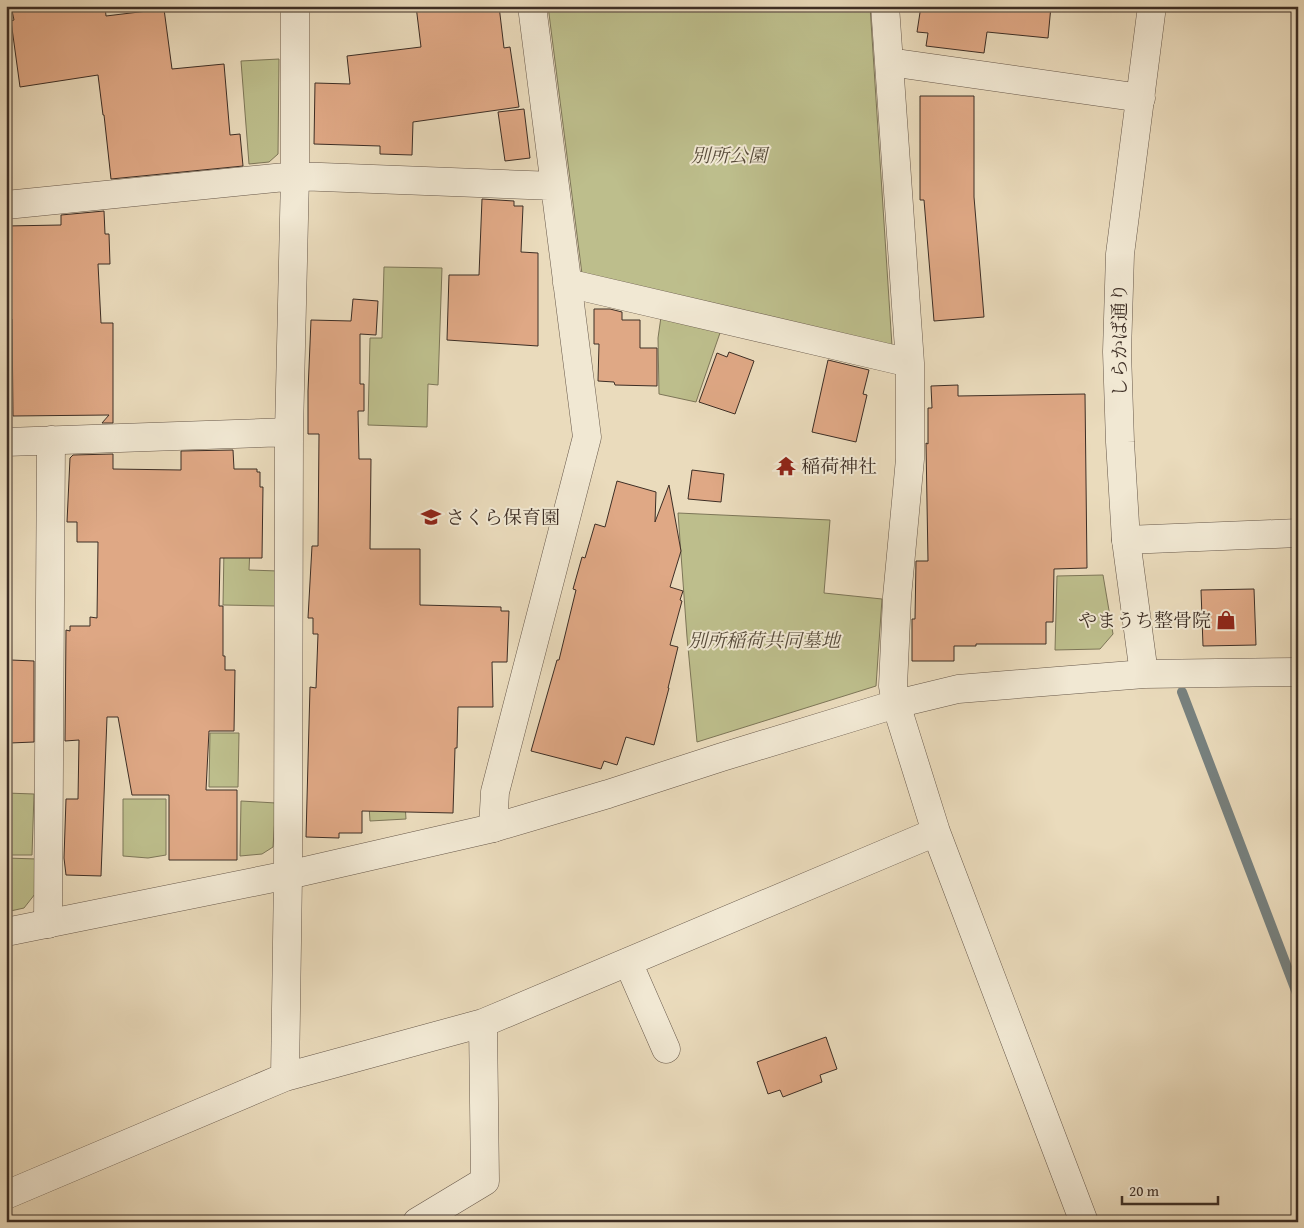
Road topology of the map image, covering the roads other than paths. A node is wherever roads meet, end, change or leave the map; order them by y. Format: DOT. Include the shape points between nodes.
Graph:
graph roads {
  1 [pos="295,6"];
  2 [pos="532,6"];
  3 [pos="885,6"];
  4 [pos="1152,6"];
  5 [pos="889,62"];
  6 [pos="1141,98"];
  7 [pos="295,176"];
  8 [pos="555,186"];
  9 [pos="6,205"];
  10 [pos="567,283"];
  11 [pos="910,363"];
  12 [pos="289,432"];
  13 [pos="51,440"];
  14 [pos="6,442"];
  15 [pos="1298,533"];
  16 [pos="1126,540"];
  17 [pos="1298,672"];
  18 [pos="1144,674"];
  19 [pos="896,704"];
  20 [pos="493,828"];
  21 [pos="936,832"];
  22 [pos="288,875"];
  23 [pos="48,924"];
  24 [pos="6,932"];
  25 [pos="628,962"];
  26 [pos="484,1023"];
  27 [pos="666,1049"];
  28 [pos="285,1078"];
  29 [pos="6,1195"];
  30 [pos="417,1222"];
  31 [pos="1084,1222"];
  1 -- 7 [label="street"];
  2 -- 8 [label="street"];
  3 -- 5 [label="street"];
  4 -- 6 [label="street, しらかば通り"];
  5 -- 6 [label="street"];
  5 -- 11 [label="street"];
  6 -- 16 [label="street, しらかば通り" via="1120,254 1118,352"];
  7 -- 8 [label="street"];
  7 -- 9 [label="street"];
  7 -- 12 [label="street"];
  8 -- 10 [label="street"];
  10 -- 11 [label="street"];
  10 -- 20 [label="street" via="587,437 495,792"];
  11 -- 19 [label="street" via="910,459 897,597 893,686"];
  12 -- 13 [label="street"];
  12 -- 22 [label="street"];
  13 -- 14 [label="street"];
  13 -- 23 [label="street"];
  15 -- 16 [label="street"];
  16 -- 18 [label="street, しらかば通り"];
  17 -- 18 [label="street"];
  18 -- 19 [label="street" via="958,689"];
  19 -- 20 [label="street"];
  19 -- 21 [label="street"];
  20 -- 22 [label="street"];
  21 -- 25 [label="street"];
  21 -- 31 [label="street"];
  22 -- 23 [label="street"];
  22 -- 28 [label="street"];
  23 -- 24 [label="street"];
  25 -- 26 [label="street"];
  25 -- 27 [label="street"];
  26 -- 28 [label="street"];
  26 -- 30 [label="street" via="485,1181"];
  28 -- 29 [label="street"];
}
